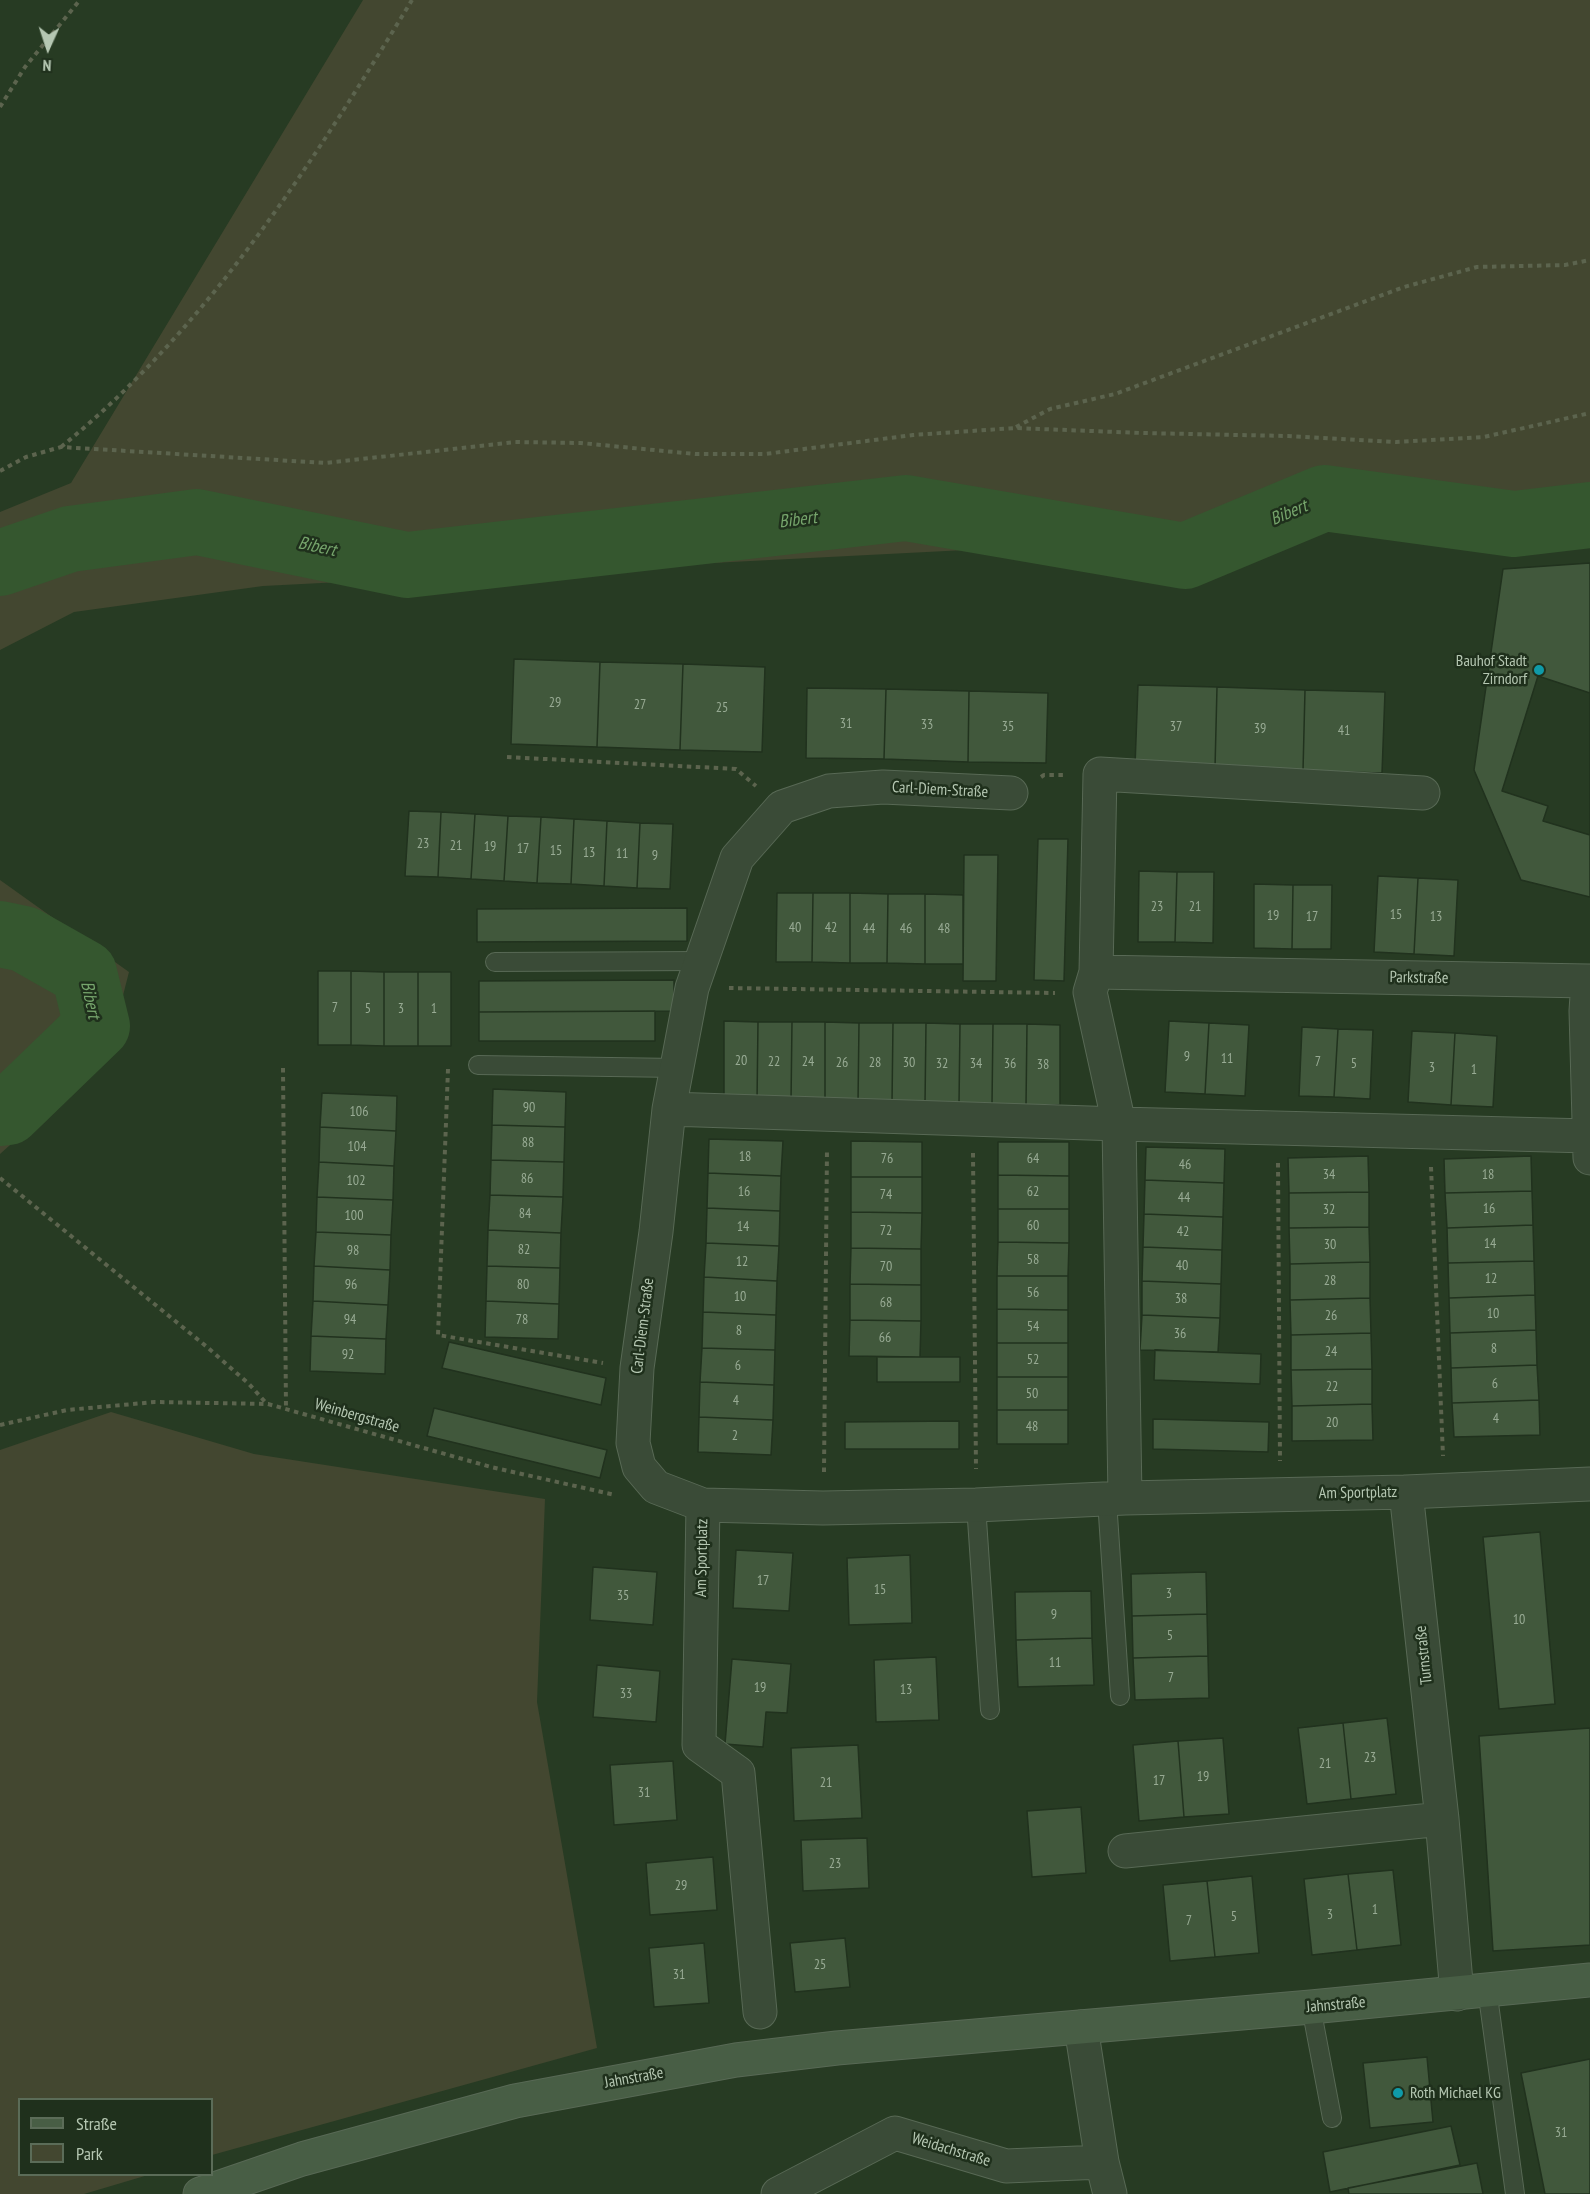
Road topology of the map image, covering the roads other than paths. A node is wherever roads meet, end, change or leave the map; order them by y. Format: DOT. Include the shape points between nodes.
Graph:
graph roads {
  1 [pos="1011,794"];
  2 [pos="1423,794"];
  3 [pos="495,962"];
  4 [pos="697,975"];
  5 [pos="1093,982"];
  6 [pos="478,1065"];
  7 [pos="676,1068"];
  8 [pos="669,1109"];
  9 [pos="1119,1124"];
  10 [pos="1589,1147"];
  11 [pos="1590,1484"];
  12 [pos="1406,1492"];
  13 [pos="1116,1499"];
  14 [pos="703,1505"];
  15 [pos="976,1505"];
  16 [pos="1120,1696"];
  17 [pos="990,1710"];
  18 [pos="1442,1819"];
  19 [pos="1125,1851"];
  20 [pos="1590,1980"];
  21 [pos="1472,1991"];
  22 [pos="1311,2007"];
  23 [pos="760,2012"];
  24 [pos="1081,2027"];
  25 [pos="1332,2118"];
  26 [pos="1102,2162"];
  27 [pos="200,2194"];
  28 [pos="778,2194"];
  29 [pos="1110,2194"];
  30 [pos="1515,2194"];
  1 -- 4 [label="street, Carl-Diem-Straße" via="883,787 829,791 782,807 737,858"];
  2 -- 5 [label="street" via="1100,774"];
  3 -- 4 [label="lane"];
  4 -- 7 [label="street, Carl-Diem-Straße"];
  5 -- 9 [label="street"];
  5 -- 10 [label="street, Parkstraße" via="1587,981"];
  6 -- 7 [label="lane"];
  7 -- 8 [label="street, Carl-Diem-Straße"];
  8 -- 9 [label="street"];
  8 -- 14 [label="street, Carl-Diem-Straße" via="637,1368 633,1443 639,1467 656,1487"];
  9 -- 10 [label="street, Parkstraße" via="1429,1132"];
  9 -- 13 [label="street"];
  11 -- 12 [label="street, Am Sportplatz"];
  12 -- 13 [label="street, Am Sportplatz"];
  12 -- 18 [label="street, Turnstraße"];
  13 -- 15 [label="street, Am Sportplatz"];
  13 -- 16 [label="lane"];
  14 -- 15 [label="street, Am Sportplatz" via="823,1508"];
  14 -- 23 [label="street, Am Sportplatz" via="699,1745 738,1773"];
  15 -- 17 [label="lane"];
  18 -- 19 [label="street"];
  18 -- 21 [label="street, Turnstraße"];
  20 -- 21 [label="main road, Jahnstraße"];
  21 -- 22 [label="main road, Jahnstraße"];
  21 -- 30 [label="lane"];
  22 -- 24 [label="main road, Jahnstraße"];
  22 -- 25 [label="lane"];
  24 -- 26 [label="street"];
  24 -- 27 [label="main road, Jahnstraße" via="815,2051 639,2077 515,2101 302,2159"];
  26 -- 28 [label="street, Weidachstraße" via="1006,2166 895,2133"];
  26 -- 29 [label="street"];
}
